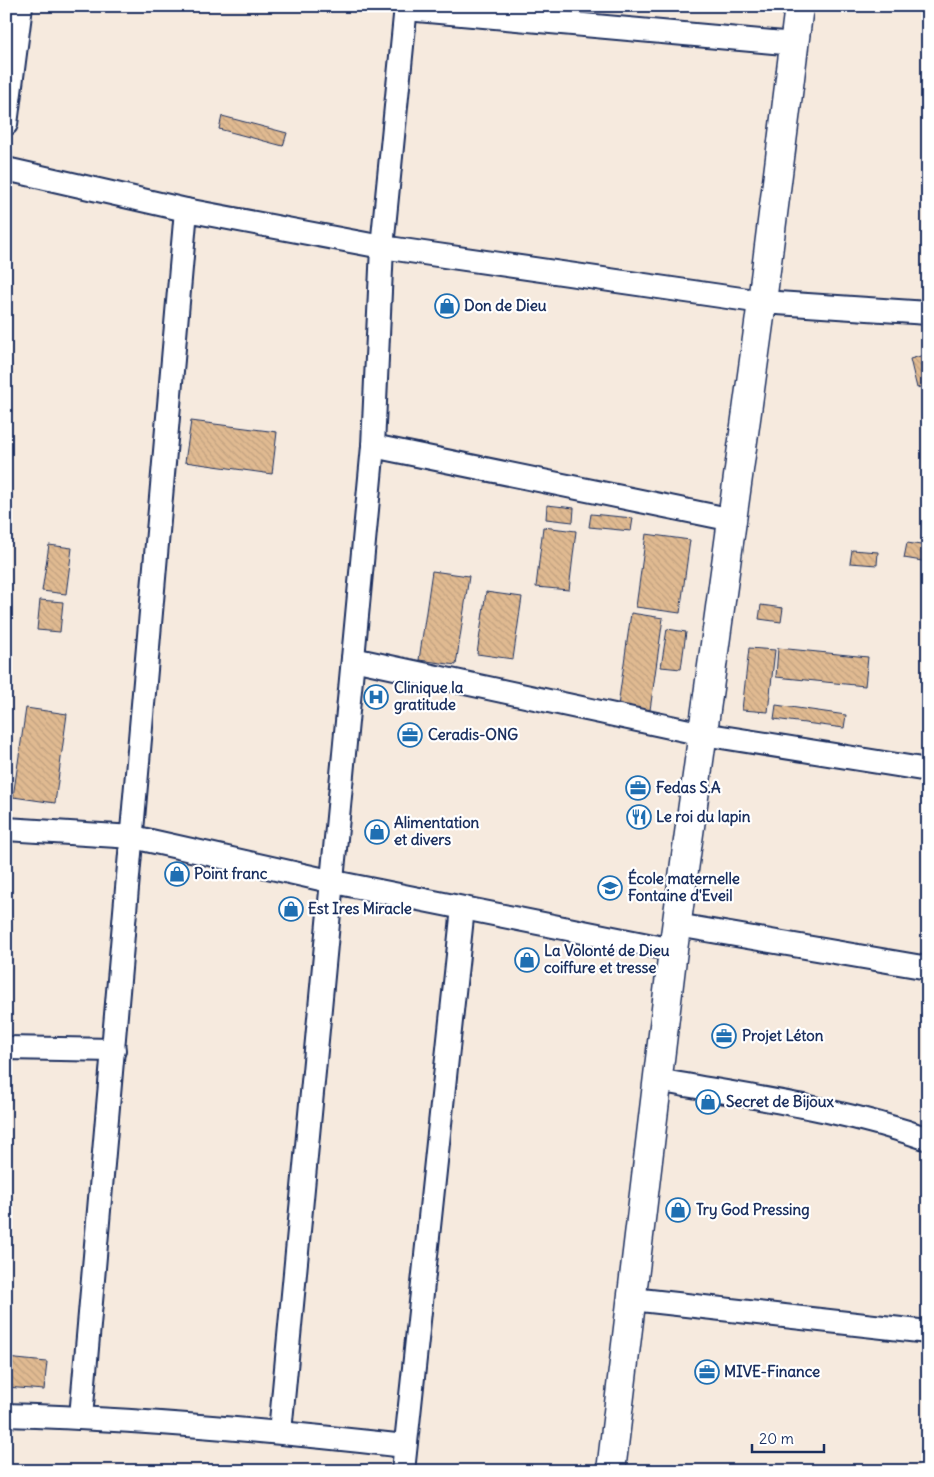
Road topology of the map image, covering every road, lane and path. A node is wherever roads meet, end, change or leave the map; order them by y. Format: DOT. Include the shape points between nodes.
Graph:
graph roads {
  1 [pos="21,6"];
  2 [pos="799,6"];
  3 [pos="406,8"];
  4 [pos="795,44"];
  5 [pos="6,124"];
  6 [pos="6,169"];
  7 [pos="186,210"];
  8 [pos="382,247"];
  9 [pos="762,302"];
  10 [pos="928,313"];
  11 [pos="373,446"];
  12 [pos="732,520"];
  13 [pos="353,659"];
  14 [pos="703,734"];
  15 [pos="928,770"];
  16 [pos="6,829"];
  17 [pos="133,837"];
  18 [pos="334,882"];
  19 [pos="463,908"];
  20 [pos="675,938"];
  21 [pos="928,968"];
  22 [pos="6,1048"];
  23 [pos="114,1050"];
  24 [pos="658,1080"];
  25 [pos="928,1139"];
  26 [pos="632,1299"];
  27 [pos="928,1332"];
  28 [pos="6,1415"];
  29 [pos="81,1417"];
  30 [pos="280,1432"];
  31 [pos="405,1446"];
  32 [pos="403,1471"];
  33 [pos="611,1471"];
  1 -- 5 [label="street"];
  2 -- 4 [label="main road"];
  3 -- 4 [label="street"];
  3 -- 8 [label="street"];
  4 -- 9 [label="main road"];
  6 -- 7 [label="street"];
  7 -- 8 [label="street"];
  7 -- 17 [label="street"];
  8 -- 9 [label="street"];
  8 -- 11 [label="street"];
  9 -- 10 [label="street"];
  9 -- 12 [label="main road"];
  11 -- 12 [label="street"];
  11 -- 13 [label="street"];
  12 -- 14 [label="main road"];
  13 -- 14 [label="street"];
  13 -- 18 [label="street"];
  14 -- 15 [label="street"];
  14 -- 20 [label="main road"];
  16 -- 17 [label="street"];
  17 -- 18 [label="street"];
  17 -- 23 [label="street"];
  18 -- 19 [label="street"];
  18 -- 30 [label="street"];
  19 -- 20 [label="street"];
  19 -- 31 [label="street"];
  20 -- 21 [label="street"];
  20 -- 24 [label="main road"];
  22 -- 23 [label="street"];
  23 -- 29 [label="street"];
  24 -- 25 [label="street" via="843,1115"];
  24 -- 26 [label="main road"];
  26 -- 27 [label="street"];
  26 -- 33 [label="main road"];
  28 -- 29 [label="street"];
  29 -- 30 [label="street"];
  30 -- 31 [label="street"];
  31 -- 32 [label="street"];
}
